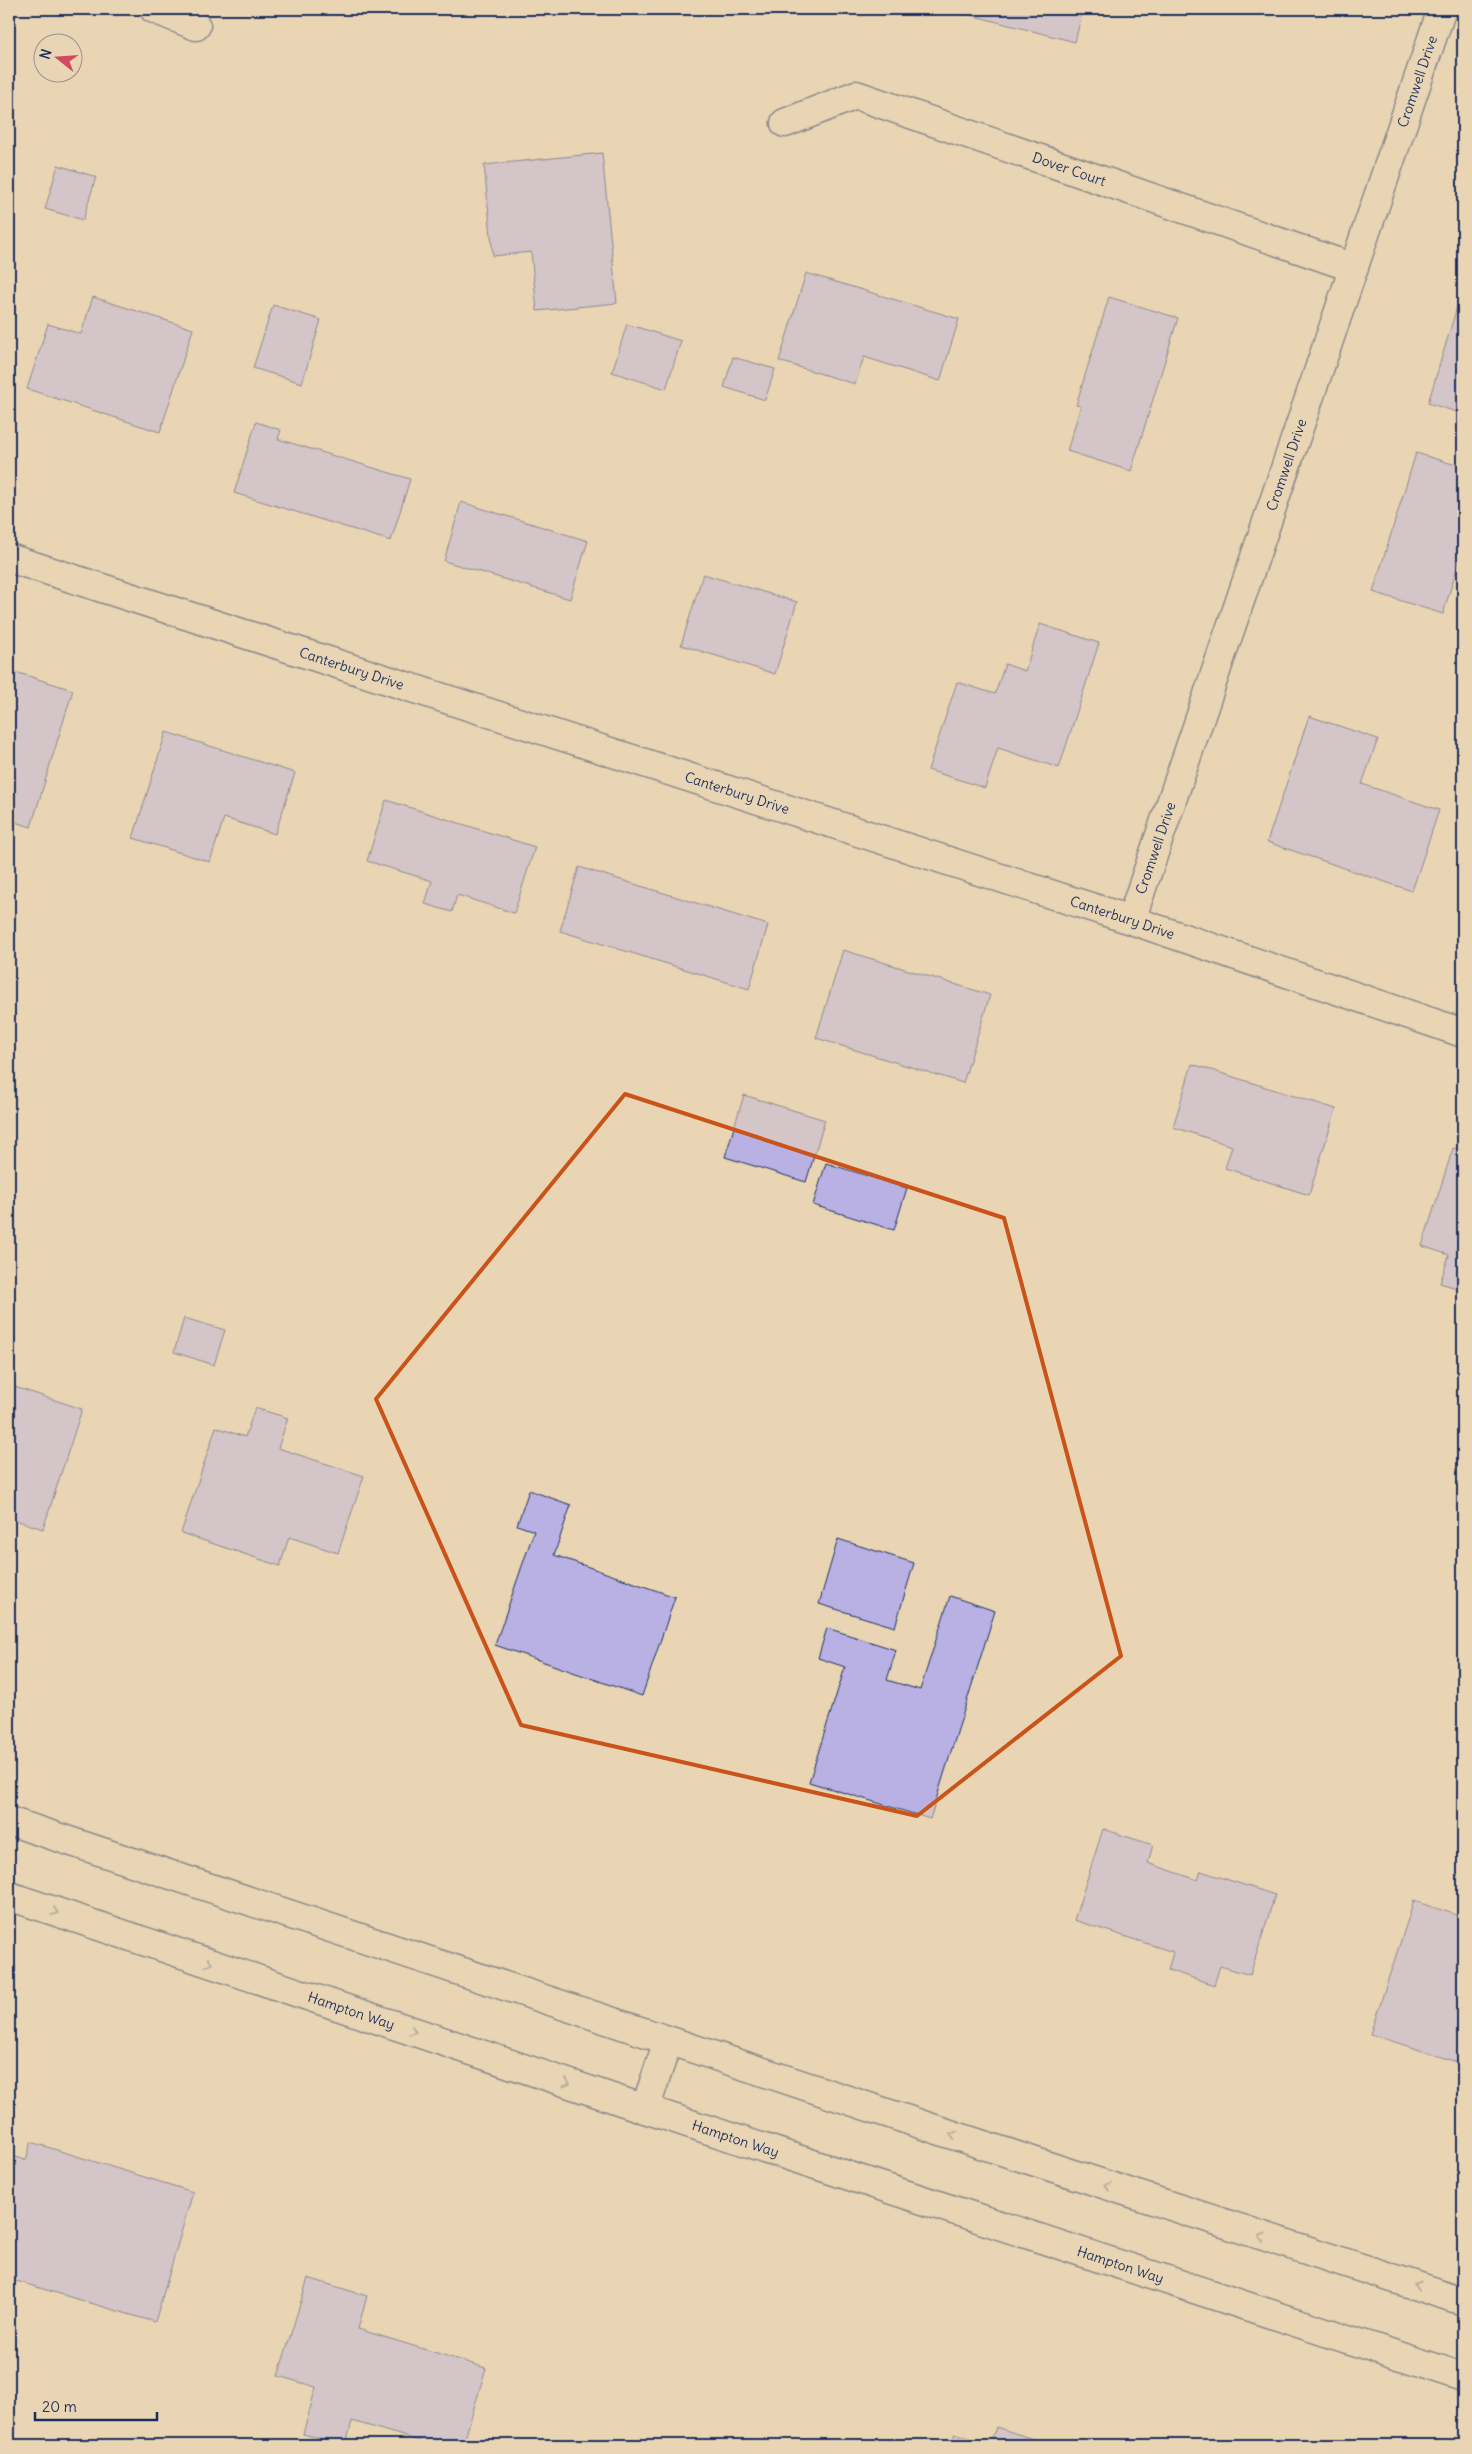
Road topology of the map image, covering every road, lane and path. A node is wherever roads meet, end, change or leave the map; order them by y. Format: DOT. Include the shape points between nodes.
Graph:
graph roads {
  1 [pos="154,9"];
  2 [pos="1442,9"];
  3 [pos="196,26"];
  4 [pos="785,123"];
  5 [pos="1354,268"];
  6 [pos="9,558"];
  7 [pos="1131,920"];
  8 [pos="1463,1033"];
  9 [pos="9,1821"];
  10 [pos="9,1896"];
  11 [pos="668,2041"];
  12 [pos="645,2108"];
  13 [pos="1463,2301"];
  14 [pos="1463,2376"];
  1 -- 3 [label="street"];
  2 -- 5 [label="street, Cromwell Drive"];
  4 -- 5 [label="street, Dover Court" via="856,95"];
  5 -- 7 [label="street, Cromwell Drive"];
  6 -- 7 [label="street, Canterbury Drive"];
  7 -- 8 [label="street, Canterbury Drive"];
  9 -- 11 [label="street"];
  10 -- 12 [label="street, Hampton Way, one-way"];
  11 -- 12 [label="street"];
  13 -- 11 [label="street, one-way"];
  12 -- 14 [label="street, Hampton Way"];
}
